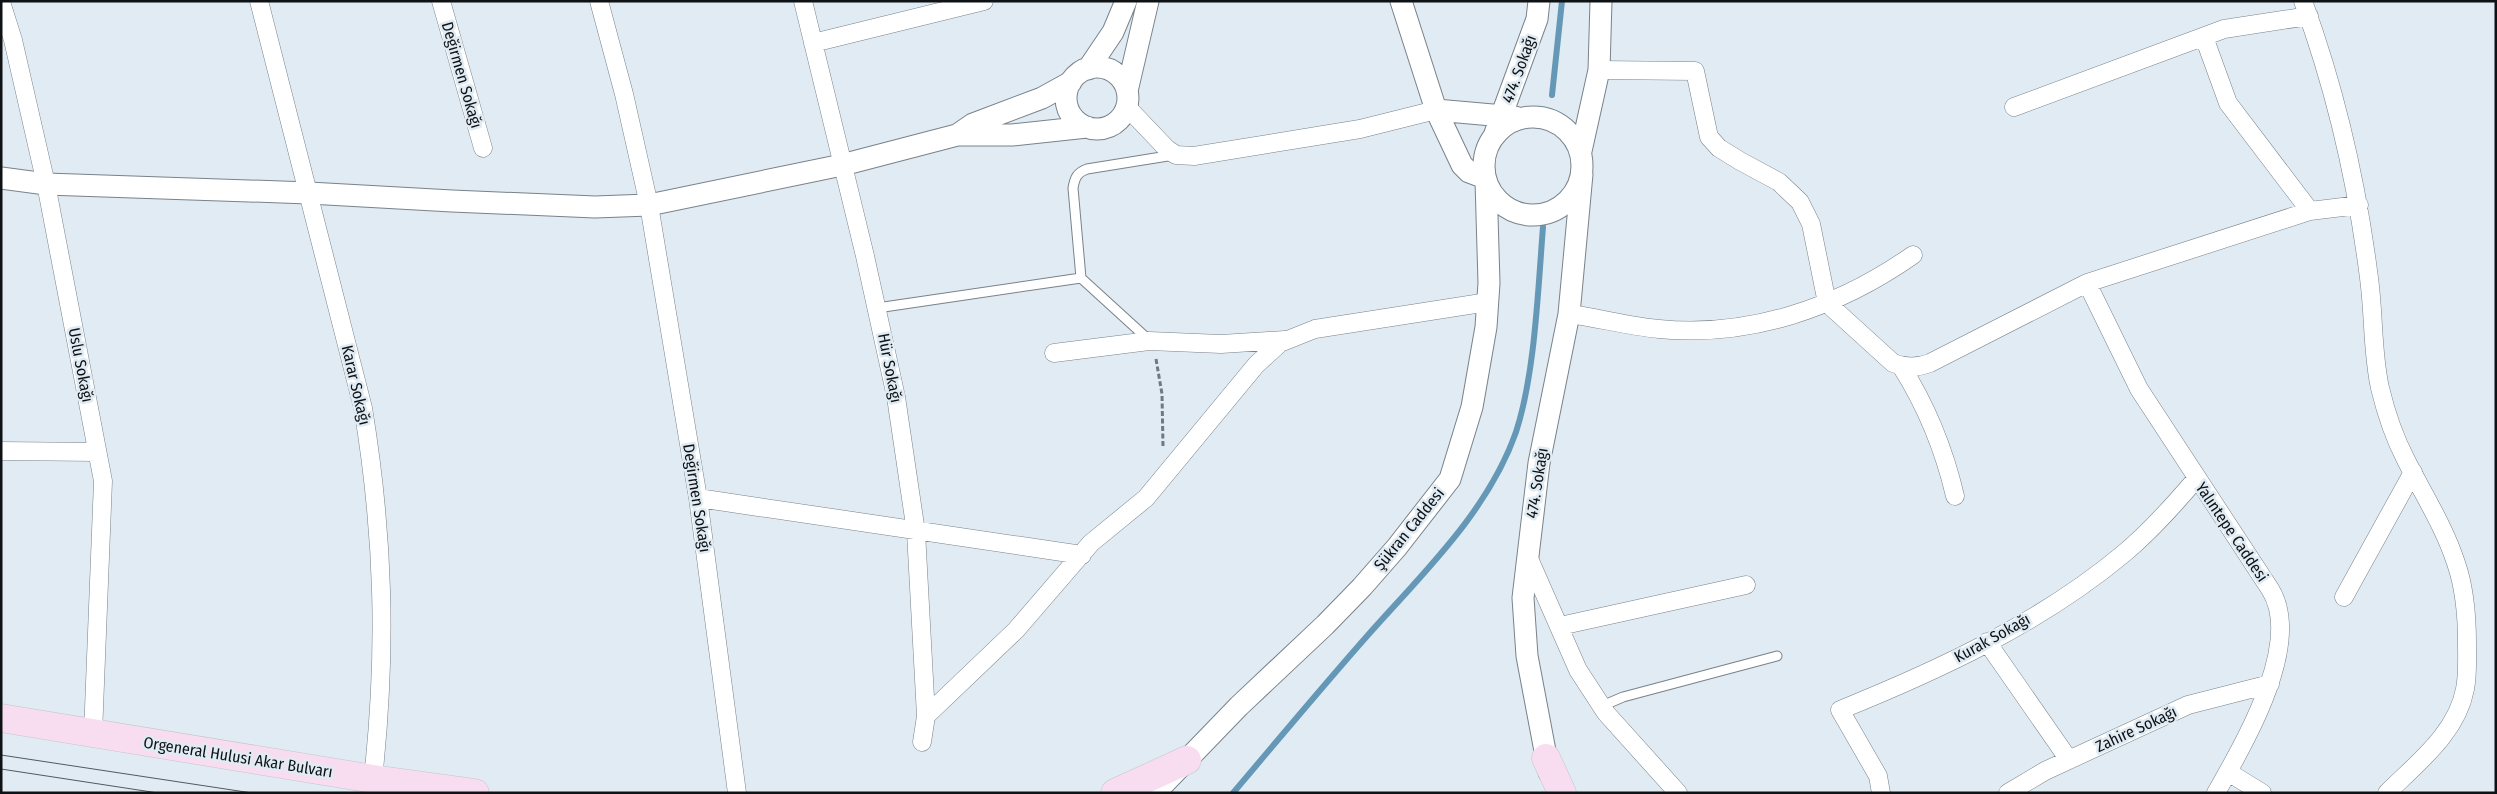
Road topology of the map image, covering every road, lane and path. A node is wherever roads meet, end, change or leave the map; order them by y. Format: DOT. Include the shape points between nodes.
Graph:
graph roads {
  1 [pos="259,1"];
  2 [pos="441,1"];
  3 [pos="599,1"];
  4 [pos="803,1"];
  5 [pos="984,1"];
  6 [pos="1126,1"];
  7 [pos="1148,1"];
  8 [pos="1400,1"];
  9 [pos="1539,1"];
  10 [pos="1601,1"];
  11 [pos="1,2"];
  12 [pos="2306,9"];
  13 [pos="2204,37"];
  14 [pos="813,43"];
  15 [pos="1088,69"];
  16 [pos="1599,70"];
  17 [pos="1071,82"];
  18 [pos="1127,99"];
  19 [pos="2014,107"];
  20 [pos="1436,110"];
  21 [pos="1502,116"];
  22 [pos="1524,118"];
  23 [pos="1087,127"];
  24 [pos="957,135"];
  25 [pos="1494,136"];
  26 [pos="483,148"];
  27 [pos="1581,151"];
  28 [pos="1176,155"];
  29 [pos="842,165"];
  30 [pos="1582,174"];
  31 [pos="1,178"];
  32 [pos="1486,180"];
  33 [pos="46,184"];
  34 [pos="309,193"];
  35 [pos="649,205"];
  36 [pos="2359,205"];
  37 [pos="2310,211"];
  38 [pos="1913,256"];
  39 [pos="1081,278"];
  40 [pos="2087,283"];
  41 [pos="1488,302"];
  42 [pos="1827,303"];
  43 [pos="878,308"];
  44 [pos="1568,314"];
  45 [pos="1285,340"];
  46 [pos="1149,341"];
  47 [pos="1054,353"];
  48 [pos="1901,366"];
  49 [pos="1,451"];
  50 [pos="97,452"];
  51 [pos="2413,472"];
  52 [pos="2196,478"];
  53 [pos="1160,483"];
  54 [pos="1955,496"];
  55 [pos="698,498"];
  56 [pos="916,532"];
  57 [pos="1082,554"];
  58 [pos="1527,554"];
  59 [pos="1746,585"];
  60 [pos="2344,597"];
  61 [pos="1560,626"];
  62 [pos="1987,642"];
  63 [pos="1777,656"];
  64 [pos="2270,684"];
  65 [pos="1602,706"];
  66 [pos="926,716"];
  67 [pos="1,718"];
  68 [pos="93,734"];
  69 [pos="922,742"];
  70 [pos="1546,758"];
  71 [pos="1187,760"];
  72 [pos="2069,760"];
  73 [pos="2228,772"];
  74 [pos="373,779"];
  75 [pos="475,793"];
  76 [pos="737,793"];
  77 [pos="1116,793"];
  78 [pos="1155,793"];
  79 [pos="1553,793"];
  80 [pos="1562,793"];
  81 [pos="1678,793"];
  82 [pos="1881,793"];
  83 [pos="2008,793"];
  84 [pos="2216,793"];
  85 [pos="2262,793"];
  86 [pos="2387,793"];
  1 -- 34 [label="street, Karar Sokağı"];
  2 -- 26 [label="street, Değirmen Sokağı"];
  3 -- 35 [label="street, Değirmen Sokağı"];
  4 -- 14 [label="street, Hür Sokağı"];
  5 -- 14 [label="street"];
  6 -- 15 [label="street" via="1113,32"];
  7 -- 18 [label="street"];
  8 -- 20 [label="street"];
  9 -- 21 [label="street, 474. Sokağı" via="1537,19"];
  10 -- 16 [label="street"];
  11 -- 33 [label="street, Uslu Sokağı" via="13,40"];
  12 -- 13 [label="street"];
  12 -- 36 [label="street" via="2342,127"];
  13 -- 19 [label="street"];
  13 -- 37 [label="street" via="2228,103"];
  14 -- 29 [label="street, Hür Sokağı"];
  15 -- 17 [label="street"];
  15 -- 18 [label="street" via="1099,67 1115,73 1122,81"];
  16 -- 27 [label="street"];
  16 -- 42 [label="street" via="1695,71 1709,138 1719,148 1779,182 1806,212 1813,230"];
  17 -- 23 [label="street" via="1067,92 1068,108 1074,118"];
  17 -- 24 [label="street" via="1042,98 973,124"];
  18 -- 23 [label="street" via="1122,117 1109,127"];
  18 -- 28 [label="street" via="1167,149"];
  20 -- 21 [label="street"];
  20 -- 28 [label="street" via="1360,129 1194,156"];
  20 -- 32 [label="street" via="1462,165"];
  21 -- 22 [label="street"];
  21 -- 25 [label="street, 474. Sokağı"];
  22 -- 25 [label="street" via="1502,127"];
  22 -- 27 [label="street" via="1548,119 1558,124 1568,131"];
  23 -- 24 [label="street" via="1012,135"];
  24 -- 29 [label="street"];
  25 -- 32 [label="street" via="1484,158"];
  27 -- 30 [label="street"];
  28 -- 39 [label="lane" via="1088,169 1075,177 1073,188"];
  29 -- 35 [label="street"];
  29 -- 43 [label="street, Hür Sokağı"];
  30 -- 32 [label="street" via="1573,196 1554,211 1543,215 1519,214 1508,209 1499,202"];
  30 -- 44 [label="street, 474. Sokağı"];
  31 -- 33 [label="street"];
  32 -- 41 [label="street, Şükran Caddesi"];
  33 -- 34 [label="street"];
  33 -- 50 [label="street, Uslu Sokağı"];
  34 -- 35 [label="street" via="595,207"];
  34 -- 74 [label="street, Karar Sokağı" via="363,408 377,508 383,663"];
  35 -- 55 [label="street, Değirmen Sokağı"];
  36 -- 37 [label="street"];
  36 -- 51 [label="street" via="2380,384 2394,434"];
  37 -- 40 [label="street"];
  38 -- 42 [label="street" via="1868,285"];
  39 -- 43 [label="lane"];
  39 -- 46 [label="lane"];
  40 -- 48 [label="street" via="1930,364"];
  40 -- 52 [label="street, Yalıntepe Caddesi" via="2139,389"];
  41 -- 45 [label="street" via="1315,329"];
  41 -- 71 [label="street, Şükran Caddesi" via="1472,407 1450,479 1362,587"];
  42 -- 44 [label="street" via="1758,324 1695,330 1644,327"];
  42 -- 48 [label="street"];
  43 -- 56 [label="street, Hür Sokağı" via="896,397"];
  44 -- 58 [label="street, 474. Sokağı" via="1539,463"];
  45 -- 46 [label="street" via="1222,344"];
  45 -- 53 [label="street" via="1256,365"];
  46 -- 47 [label="street"];
  46 -- 53 [label="path" via="1162,394"];
  48 -- 54 [label="street" via="1937,433"];
  49 -- 50 [label="street"];
  50 -- 68 [label="street, Uslu Sokağı" via="103,481"];
  51 -- 60 [label="street"];
  51 -- 86 [label="street" via="2447,540 2462,583 2467,621 2466,688 2450,727"];
  52 -- 62 [label="street, Kurak Sokağı" via="2149,531 2095,576"];
  52 -- 64 [label="street, Yalıntepe Caddesi" via="2270,588 2278,606 2280,642"];
  53 -- 57 [label="street"];
  55 -- 56 [label="street"];
  55 -- 76 [label="street, Değirmen Sokağı"];
  56 -- 57 [label="street"];
  56 -- 66 [label="street, Hür Sokağı"];
  57 -- 66 [label="street" via="1016,630"];
  58 -- 61 [label="street"];
  58 -- 70 [label="street, 474. Sokağı" via="1523,598 1527,656"];
  59 -- 61 [label="street"];
  61 -- 65 [label="street" via="1578,670"];
  62 -- 72 [label="street"];
  62 -- 82 [label="street, Kurak Sokağı" via="1890,690 1840,710 1878,776"];
  63 -- 65 [label="lane" via="1623,697"];
  64 -- 72 [label="street, Zahire Sokağı" via="2188,705"];
  64 -- 73 [label="street, Yalıntepe Caddesi"];
  65 -- 81 [label="street"];
  66 -- 69 [label="street, Hür Sokağı"];
  67 -- 68 [label="main road, Orgeneral Hulusi Akar Bulvarı"];
  68 -- 74 [label="main road, Orgeneral Hulusi Akar Bulvarı"];
  70 -- 79 [label="street, 474. Sokağı"];
  70 -- 80 [label="main road"];
  71 -- 77 [label="main road"];
  71 -- 78 [label="street, Şükran Caddesi"];
  72 -- 83 [label="street, Zahire Sokağı"];
  73 -- 84 [label="street, Yalıntepe Caddesi"];
  73 -- 85 [label="street"];
  74 -- 75 [label="main road, Orgeneral Hulusi Akar Bulvarı"];
}
